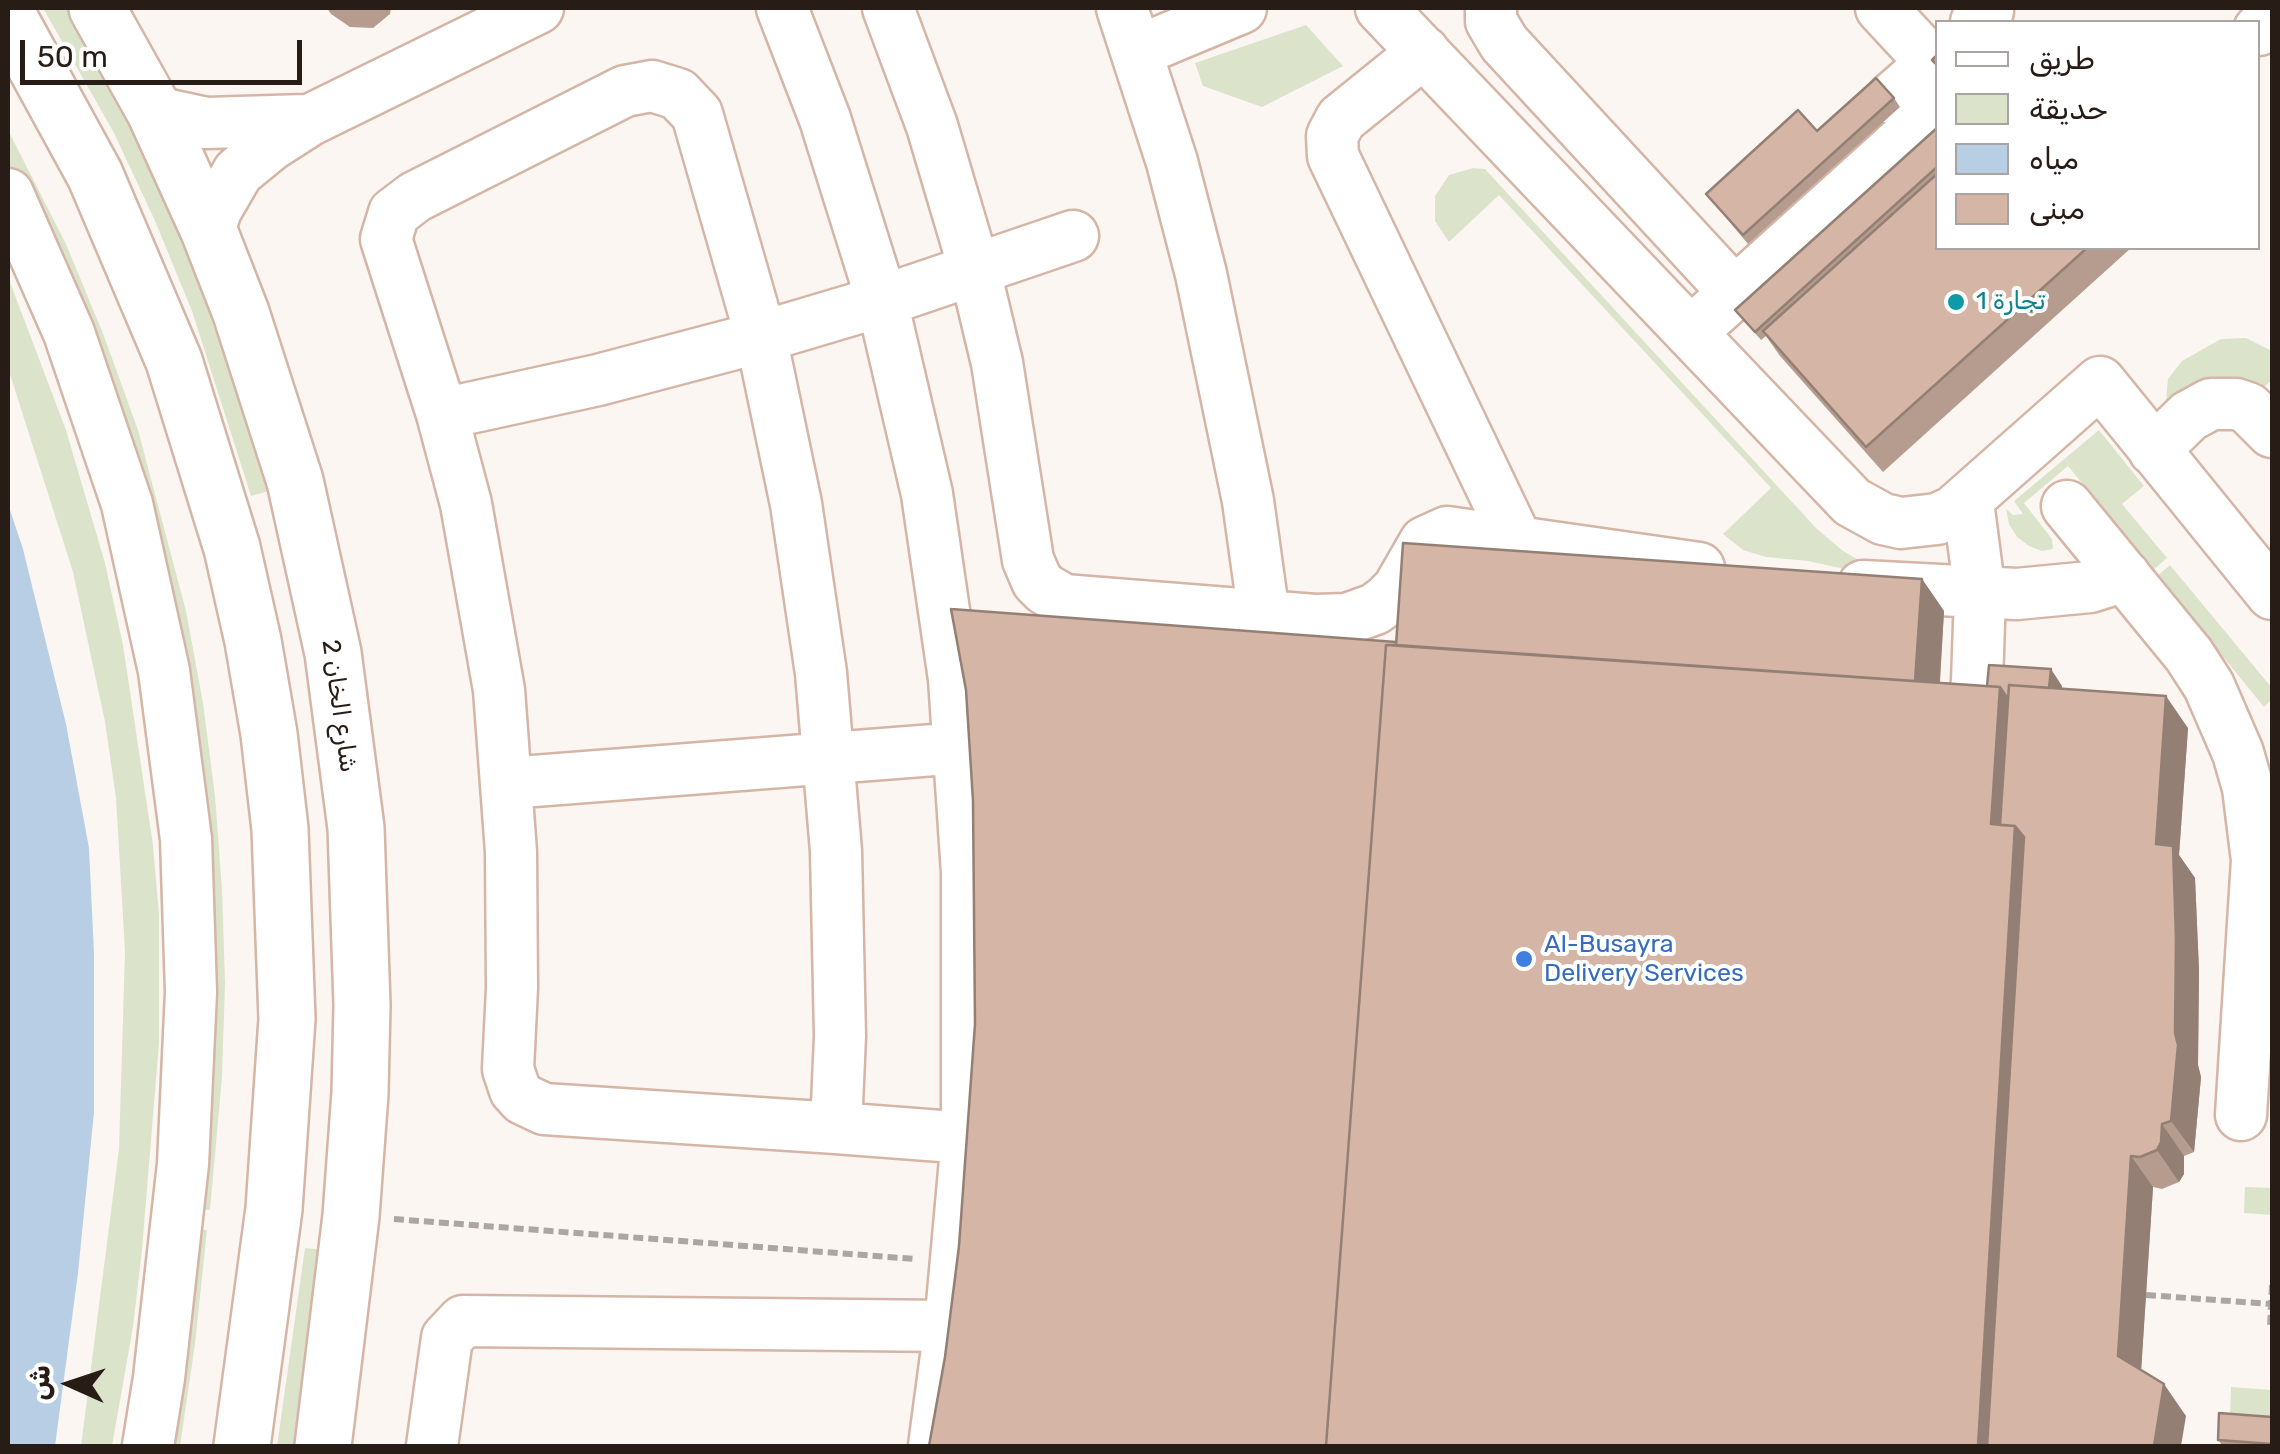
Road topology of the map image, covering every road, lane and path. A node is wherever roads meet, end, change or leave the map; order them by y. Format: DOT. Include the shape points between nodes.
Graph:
graph roads {
  1 [pos="96,8"];
  2 [pos="538,8"];
  3 [pos="782,8"];
  4 [pos="888,8"];
  5 [pos="1240,8"];
  6 [pos="1381,8"];
  7 [pos="1490,8"];
  8 [pos="1881,8"];
  9 [pos="8,16"];
  10 [pos="1130,29"];
  11 [pos="1424,52"];
  12 [pos="1925,82"];
  13 [pos="155,112"];
  14 [pos="310,120"];
  15 [pos="8,194"];
  16 [pos="209,231"];
  17 [pos="1073,236"];
  18 [pos="1728,264"];
  19 [pos="975,271"];
  20 [pos="882,301"];
  21 [pos="1678,319"];
  22 [pos="761,337"];
  23 [pos="442,414"];
  24 [pos="2272,432"];
  25 [pos="2154,450"];
  26 [pos="1968,502"];
  27 [pos="2067,506"];
  28 [pos="1517,541"];
  29 [pos="1748,574"];
  30 [pos="2125,576"];
  31 [pos="1825,582"];
  32 [pos="1980,594"];
  33 [pos="2272,594"];
  34 [pos="1264,616"];
  35 [pos="1970,726"];
  36 [pos="960,748"];
  37 [pos="830,759"];
  38 [pos="508,784"];
  39 [pos="280,829"];
  40 [pos="360,1094"];
  41 [pos="2241,1115"];
  42 [pos="836,1128"];
  43 [pos="967,1138"];
  44 [pos="351,1216"];
  45 [pos="956,1262"];
  46 [pos="2272,1284"];
  47 [pos="2146,1296"];
  48 [pos="2271,1304"];
  49 [pos="950,1326"];
  50 [pos="2272,1328"];
  51 [pos="148,1446"];
  52 [pos="242,1446"];
  53 [pos="322,1446"];
  54 [pos="432,1446"];
  55 [pos="934,1446"];
  1 -- 13 [label="main road, شارع الخان 2"];
  2 -- 14 [label="street"];
  3 -- 20 [label="street" via="826,119"];
  4 -- 19 [label="street"];
  5 -- 10 [label="street"];
  6 -- 11 [label="street"];
  7 -- 18 [label="street" via="1504,42"];
  8 -- 12 [label="street"];
  9 -- 39 [label="main road" via="116,220 201,440 253,641"];
  10 -- 34 [label="street" via="1172,162 1227,387"];
  11 -- 21 [label="street"];
  11 -- 28 [label="street" via="1341,119 1332,136 1333,156"];
  12 -- 18 [label="street"];
  13 -- 14 [label="street" via="206,124"];
  13 -- 16 [label="main road, شارع الخان 2"];
  14 -- 16 [label="street" via="238,172"];
  15 -- 51 [label="street" via="69,332 127,504 160,652 186,839 191,992 182,1164"];
  16 -- 40 [label="main road, شارع الخان 2" via="295,481 333,653 357,846"];
  17 -- 19 [label="street"];
  18 -- 21 [label="street"];
  19 -- 20 [label="street"];
  19 -- 34 [label="street" via="1036,580 1064,600"];
  20 -- 22 [label="street"];
  20 -- 36 [label="street" via="927,494"];
  21 -- 26 [label="street" via="1868,512 1919,522"];
  22 -- 23 [label="street"];
  22 -- 23 [label="street" via="697,114 678,94 638,87 415,196 394,213 388,252"];
  22 -- 37 [label="street" via="799,521"];
  23 -- 38 [label="street" via="484,597"];
  24 -- 25 [label="street" via="2248,408 2211,404"];
  25 -- 26 [label="street" via="2100,382"];
  25 -- 33 [label="street"];
  26 -- 32 [label="street"];
  27 -- 30 [label="street"];
  28 -- 29 [label="street"];
  28 -- 34 [label="street" via="1435,535 1417,552 1398,589 1375,609 1332,621"];
  30 -- 32 [label="street" via="2054,593"];
  30 -- 41 [label="street" via="2209,686 2248,788 2256,860"];
  31 -- 32 [label="street"];
  32 -- 35 [label="street"];
  36 -- 37 [label="street"];
  36 -- 43 [label="street" via="969,957"];
  37 -- 38 [label="street"];
  37 -- 42 [label="street" via="839,944"];
  38 -- 42 [label="street" via="508,1069 523,1099 544,1109"];
  39 -- 40 [label="main road" via="320,941 324,1061 337,1082"];
  39 -- 52 [label="main road" via="287,1020 282,1114"];
  40 -- 44 [label="main road, شارع الخان 2"];
  42 -- 43 [label="street"];
  43 -- 45 [label="street"];
  44 -- 45 [label="path"];
  44 -- 53 [label="main road, شارع الخان 2"];
  45 -- 49 [label="street"];
  46 -- 48 [label="path"];
  47 -- 48 [label="path"];
  48 -- 50 [label="path"];
  49 -- 54 [label="street" via="463,1321 447,1338"];
  49 -- 55 [label="street"];
}
